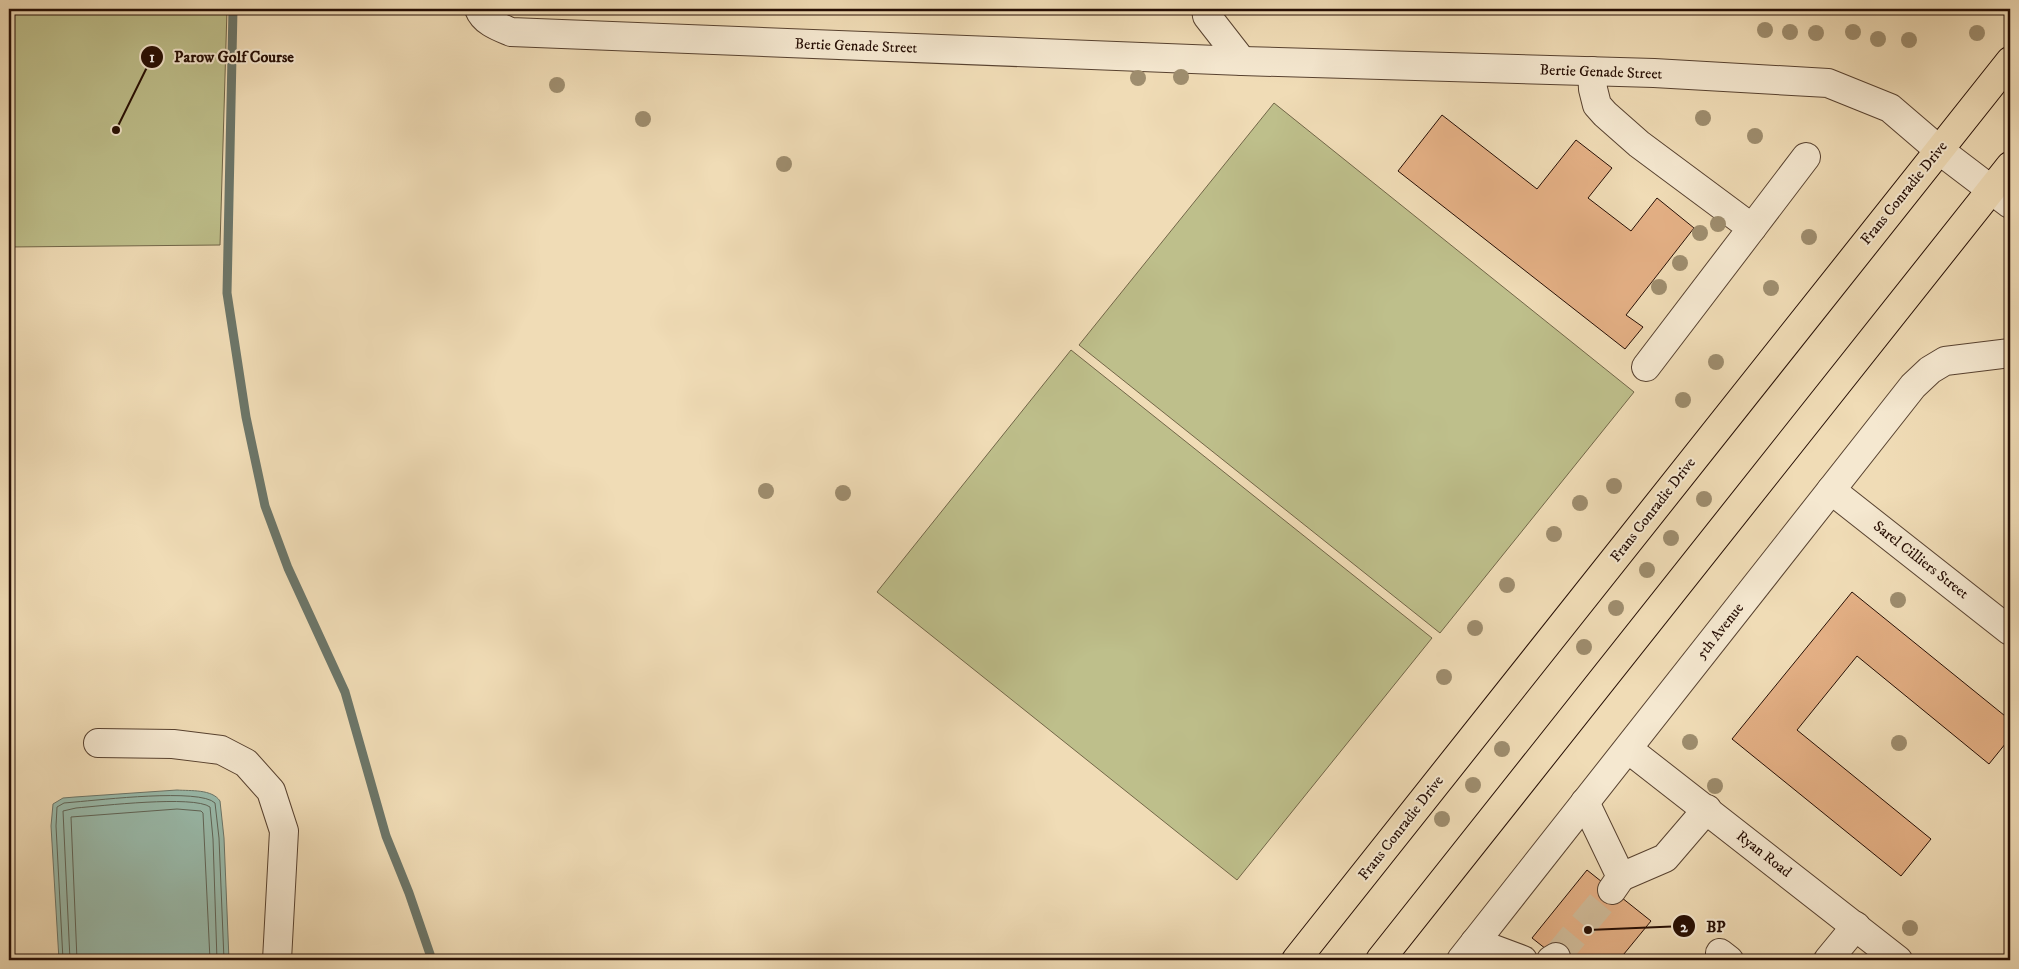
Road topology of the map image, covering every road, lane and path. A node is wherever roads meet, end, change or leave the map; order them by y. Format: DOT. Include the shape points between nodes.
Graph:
graph roads {
  1 [pos="478,9"];
  2 [pos="1206,9"];
  3 [pos="1242,61"];
  4 [pos="2010,61"];
  5 [pos="1592,71"];
  6 [pos="1939,150"];
  7 [pos="1806,157"];
  8 [pos="2010,166"];
  9 [pos="2001,197"];
  10 [pos="1752,228"];
  11 [pos="2010,353"];
  12 [pos="1646,367"];
  13 [pos="1831,490"];
  14 [pos="2010,631"];
  15 [pos="98,743"];
  16 [pos="1628,749"];
  17 [pos="1585,802"];
  18 [pos="1707,809"];
  19 [pos="1856,926"];
  20 [pos="1468,951"];
  21 [pos="277,960"];
  22 [pos="1296,960"];
  23 [pos="1380,960"];
  24 [pos="1523,960"];
  25 [pos="1828,960"];
  26 [pos="1898,960"];
  1 -- 3 [label="street, Bertie Genade Street" via="493,24 511,32"];
  2 -- 3 [label="street" via="1207,16"];
  3 -- 5 [label="street, Bertie Genade Street"];
  4 -- 6 [label="main road, Frans Conradie Drive"];
  5 -- 6 [label="street, Bertie Genade Street" via="1828,83 1890,108"];
  5 -- 10 [label="street" via="1597,105 1605,114 1639,144"];
  6 -- 9 [label="street, Bertie Genade Street"];
  6 -- 22 [label="main road, Frans Conradie Drive"];
  7 -- 10 [label="street"];
  8 -- 9 [label="main road"];
  9 -- 23 [label="main road"];
  10 -- 12 [label="street"];
  11 -- 13 [label="street, 5th Avenue" via="1945,361 1930,370 1913,386"];
  13 -- 14 [label="street, Sarel Cilliers Street"];
  13 -- 16 [label="street, 5th Avenue"];
  15 -- 21 [label="street" via="172,744 221,750 246,763 271,791 284,831"];
  16 -- 17 [label="street, 5th Avenue"];
  16 -- 18 [label="street, Ryan Road"];
  17 -- 18 [label="street" via="1617,884 1665,858"];
  17 -- 20 [label="street, 5th Avenue"];
  18 -- 19 [label="street, Ryan Road"];
  19 -- 25 [label="street"];
  19 -- 26 [label="street, Ryan Road"];
  20 -- 24 [label="street"];
}
